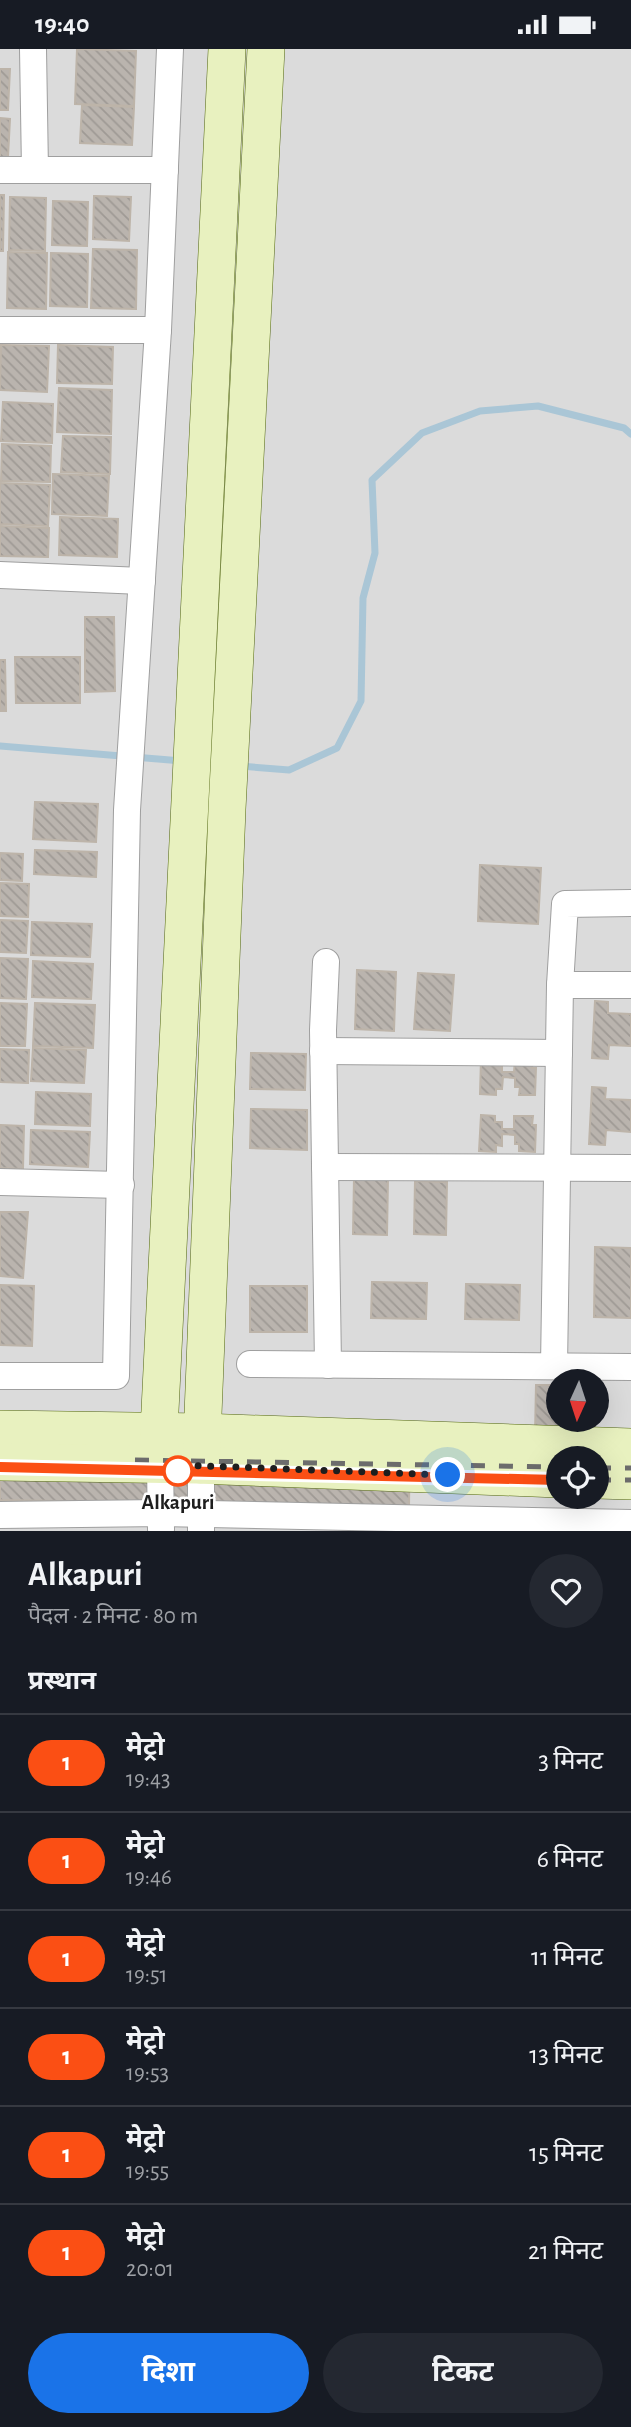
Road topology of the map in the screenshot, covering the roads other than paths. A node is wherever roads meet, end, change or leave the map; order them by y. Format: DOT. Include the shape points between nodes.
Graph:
graph roads {
  1 [pos="33,49"];
  2 [pos="170,49"];
  3 [pos="227,49"];
  4 [pos="266,49"];
  5 [pos="0,170"];
  6 [pos="35,170"];
  7 [pos="165,170"];
  8 [pos="0,330"];
  9 [pos="158,330"];
  10 [pos="0,575"];
  11 [pos="142,581"];
  12 [pos="631,903"];
  13 [pos="326,962"];
  14 [pos="560,985"];
  15 [pos="631,985"];
  16 [pos="323,1051"];
  17 [pos="559,1053"];
  18 [pos="325,1167"];
  19 [pos="557,1168"];
  20 [pos="631,1168"];
  21 [pos="0,1182"];
  22 [pos="121,1185"];
  23 [pos="250,1364"];
  24 [pos="328,1365"];
  25 [pos="554,1366"];
  26 [pos="631,1367"];
  27 [pos="0,1376"];
  28 [pos="0,1429"];
  29 [pos="631,1447"];
  30 [pos="160,1448"];
  31 [pos="202,1449"];
  32 [pos="0,1462"];
  33 [pos="546,1478"];
  34 [pos="609,1480"];
  35 [pos="631,1481"];
  36 [pos="0,1515"];
  37 [pos="161,1522"];
  38 [pos="201,1523"];
  39 [pos="631,1523"];
  1 -- 6 [label="street"];
  2 -- 7 [label="street"];
  3 -- 30 [label="street"];
  4 -- 31 [label="street" via="227,810"];
  5 -- 6 [label="street"];
  6 -- 7 [label="street"];
  7 -- 9 [label="street"];
  8 -- 9 [label="street"];
  9 -- 11 [label="street"];
  10 -- 11 [label="street"];
  11 -- 22 [label="street" via="127,810"];
  12 -- 14 [label="street" via="565,904"];
  13 -- 16 [label="street"];
  14 -- 15 [label="street"];
  14 -- 17 [label="street"];
  16 -- 17 [label="street"];
  16 -- 18 [label="street"];
  17 -- 19 [label="street"];
  18 -- 19 [label="street"];
  18 -- 24 [label="street"];
  19 -- 20 [label="street"];
  19 -- 25 [label="street"];
  21 -- 22 [label="street"];
  22 -- 27 [label="street" via="116,1376"];
  23 -- 24 [label="street"];
  24 -- 25 [label="street"];
  25 -- 26 [label="street"];
  28 -- 30 [label="street"];
  29 -- 31 [label="street"];
  30 -- 31 [label="street"];
  30 -- 32 [label="street"];
  30 -- 37 [label="street"];
  31 -- 33 [label="street"];
  31 -- 38 [label="street"];
  34 -- 35 [label="street"];
  36 -- 37 [label="street"];
  37 -- 38 [label="street"];
  38 -- 39 [label="street"];
}
